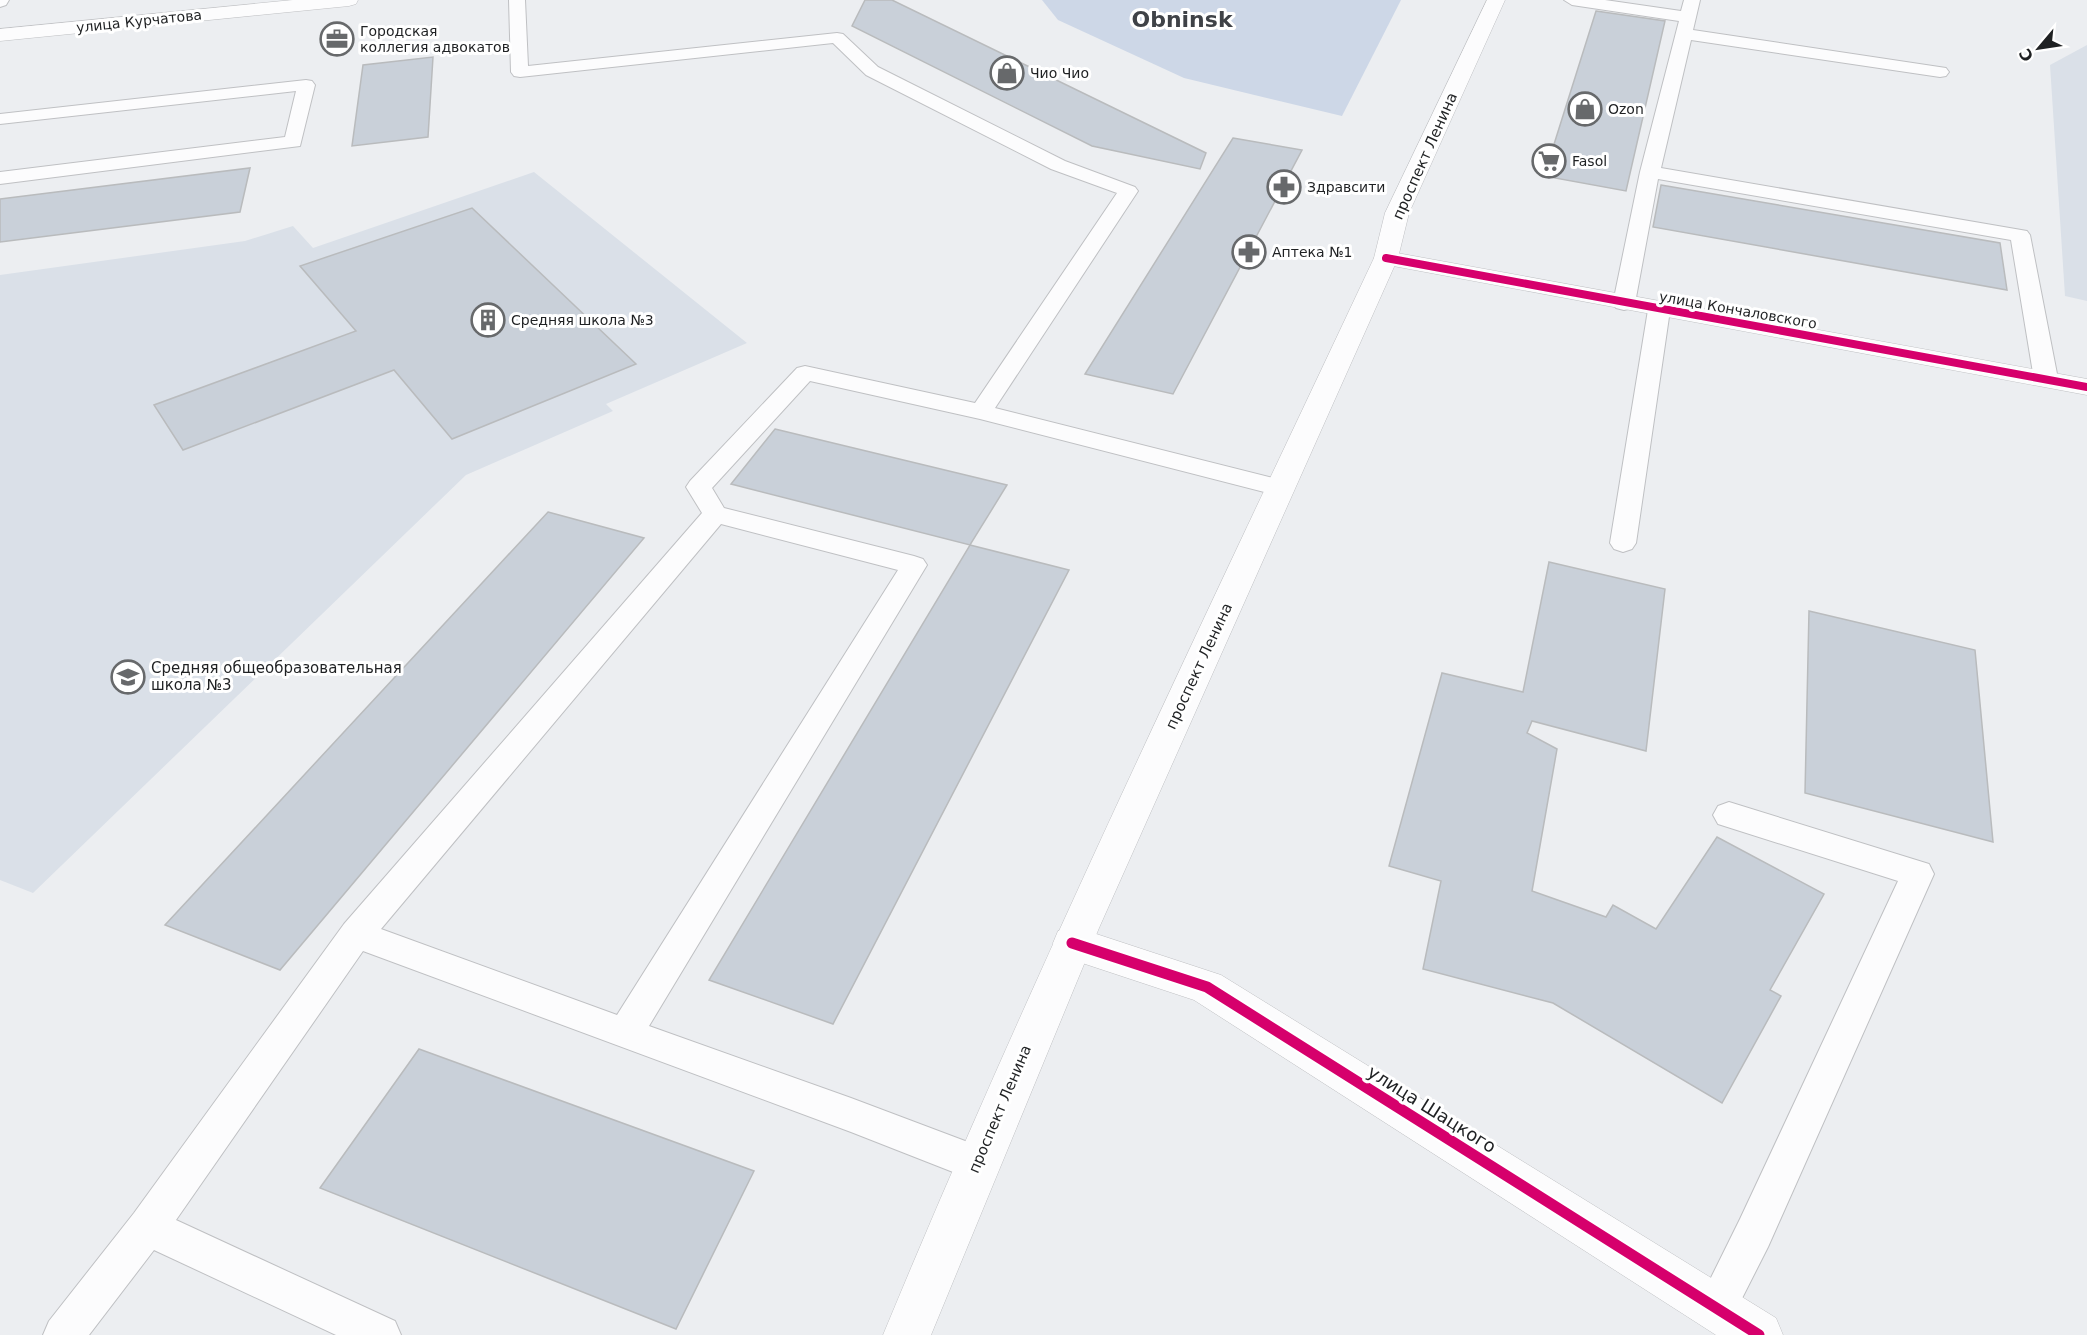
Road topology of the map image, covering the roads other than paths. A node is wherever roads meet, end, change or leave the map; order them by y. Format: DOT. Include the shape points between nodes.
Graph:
graph roads {
  1 [pos="350,0"];
  2 [pos="517,0"];
  3 [pos="1496,0"];
  4 [pos="1572,0"];
  5 [pos="1688,17"];
  6 [pos="0,35"];
  7 [pos="1940,72"];
  8 [pos="0,119"];
  9 [pos="1650,172"];
  10 [pos="0,177"];
  11 [pos="1386,258"];
  12 [pos="1624,303"];
  13 [pos="1659,310"];
  14 [pos="2046,379"];
  15 [pos="2087,387"];
  16 [pos="981,412"];
  17 [pos="1280,488"];
  18 [pos="715,514"];
  19 [pos="1623,543"];
  20 [pos="1729,815"];
  21 [pos="356,934"];
  22 [pos="1072,943"];
  23 [pos="625,1034"];
  24 [pos="976,1163"];
  25 [pos="148,1227"];
  26 [pos="1716,1308"];
  27 [pos="63,1335"];
  28 [pos="381,1335"];
  29 [pos="907,1335"];
  30 [pos="1759,1335"];
  1 -- 6 [label="main road, улица Курчатова"];
  2 -- 16 [label="lane" via="520,72 837,38 872,71 1058,165 1128,191"];
  3 -- 11 [label="main road, проспект Ленина" via="1397,213"];
  4 -- 5 [label="lane"];
  5 -- 7 [label="lane"];
  5 -- 9 [label="lane"];
  8 -- 10 [label="lane" via="306,85 293,142"];
  9 -- 12 [label="lane"];
  9 -- 14 [label="lane" via="2020,235"];
  11 -- 12 [label="main road, улица Кончаловского"];
  11 -- 17 [label="main road, проспект Ленина"];
  12 -- 13 [label="main road, улица Кончаловского"];
  13 -- 14 [label="main road, улица Кончаловского"];
  13 -- 19 [label="lane"];
  14 -- 15 [label="main road, улица Кончаловского"];
  16 -- 17 [label="lane"];
  16 -- 18 [label="lane" via="805,373 699,487"];
  17 -- 22 [label="main road, проспект Ленина"];
  18 -- 21 [label="lane"];
  18 -- 23 [label="lane" via="914,565"];
  20 -- 26 [label="lane" via="1918,874"];
  21 -- 23 [label="lane"];
  21 -- 25 [label="lane"];
  22 -- 24 [label="main road, проспект Ленина"];
  22 -- 26 [label="main road, улица Шацкого" via="1207,987"];
  23 -- 24 [label="lane"];
  24 -- 29 [label="main road, проспект Ленина"];
  25 -- 27 [label="lane"];
  25 -- 28 [label="lane"];
  26 -- 30 [label="main road, улица Шацкого"];
}
